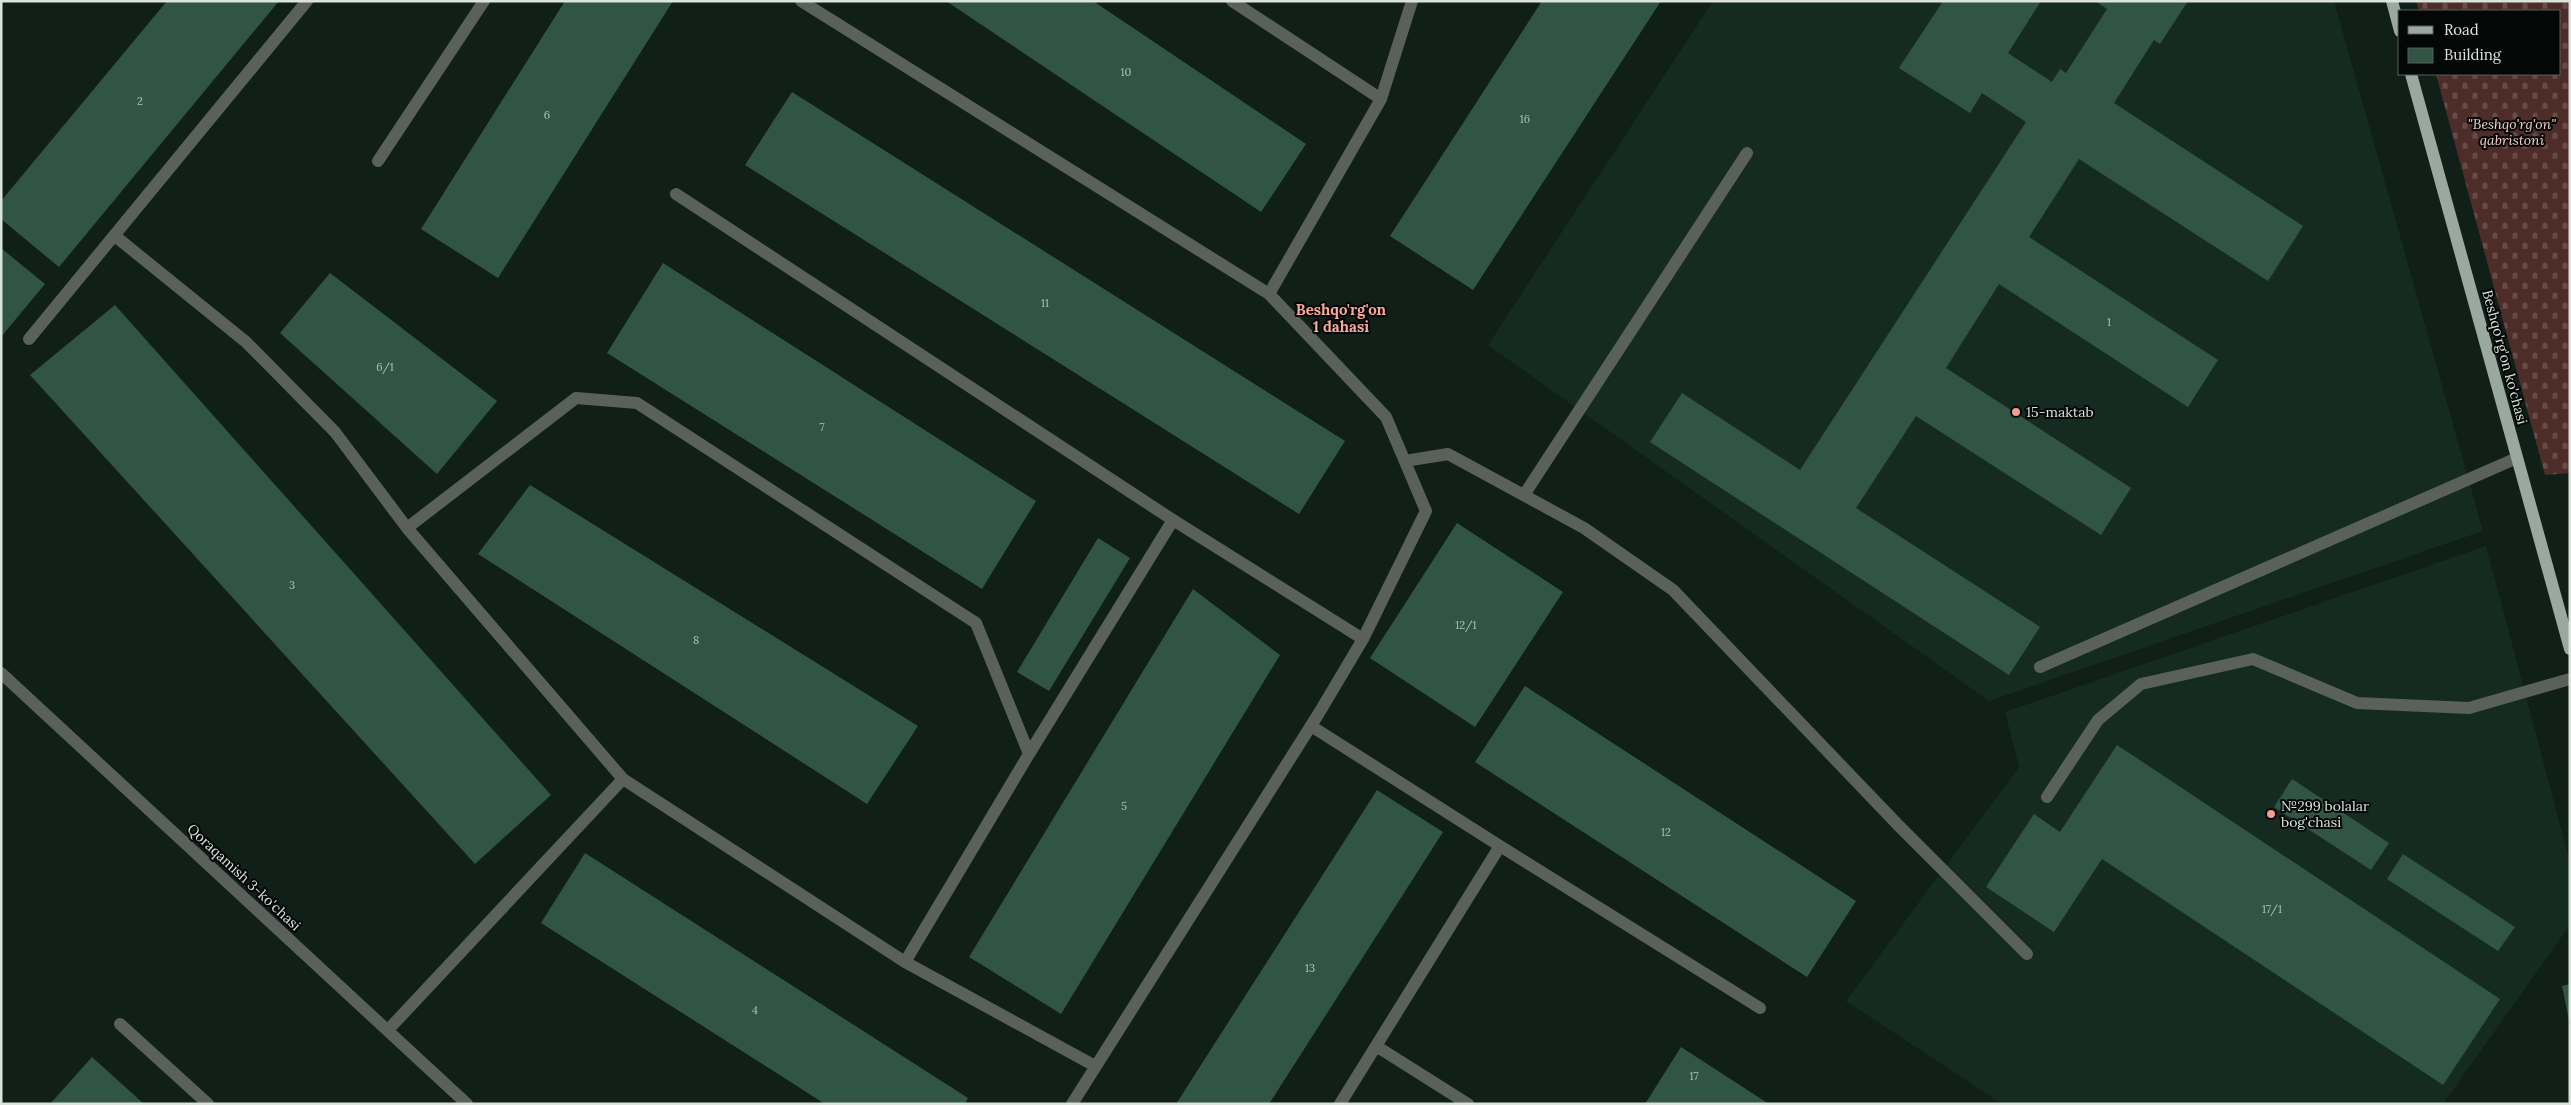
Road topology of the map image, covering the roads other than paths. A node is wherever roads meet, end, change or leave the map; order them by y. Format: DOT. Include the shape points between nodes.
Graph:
graph roads {
  1 [pos="306,1"];
  2 [pos="484,1"];
  3 [pos="801,1"];
  4 [pos="1232,1"];
  5 [pos="1412,1"];
  6 [pos="2392,1"];
  7 [pos="2398,24"];
  8 [pos="2412,75"];
  9 [pos="1381,99"];
  10 [pos="1747,153"];
  11 [pos="378,161"];
  12 [pos="676,194"];
  13 [pos="115,236"];
  14 [pos="1268,294"];
  15 [pos="30,339"];
  16 [pos="2517,458"];
  17 [pos="1405,461"];
  18 [pos="1524,495"];
  19 [pos="1173,520"];
  20 [pos="407,528"];
  21 [pos="1363,639"];
  22 [pos="2570,649"];
  23 [pos="2040,667"];
  24 [pos="1,673"];
  25 [pos="2570,679"];
  26 [pos="1311,726"];
  27 [pos="1030,754"];
  28 [pos="623,779"];
  29 [pos="2047,796"];
  30 [pos="1500,846"];
  31 [pos="2027,954"];
  32 [pos="905,962"];
  33 [pos="1760,1008"];
  34 [pos="120,1024"];
  35 [pos="388,1030"];
  36 [pos="1376,1046"];
  37 [pos="1096,1066"];
  38 [pos="208,1104"];
  39 [pos="467,1104"];
  40 [pos="1072,1104"];
  41 [pos="1340,1104"];
  42 [pos="1468,1104"];
  1 -- 13 [label="street"];
  2 -- 11 [label="street"];
  3 -- 14 [label="street"];
  4 -- 9 [label="street"];
  5 -- 9 [label="street"];
  6 -- 7 [label="main road"];
  8 -- 16 [label="main road, Beshqo'rg'on ko'chasi"];
  9 -- 14 [label="street"];
  10 -- 18 [label="street"];
  12 -- 19 [label="street"];
  13 -- 15 [label="street"];
  13 -- 20 [label="street" via="246,342 335,432"];
  14 -- 17 [label="street" via="1386,417"];
  16 -- 22 [label="main road, Beshqo'rg'on ko'chasi"];
  16 -- 23 [label="street"];
  17 -- 18 [label="street" via="1448,454"];
  17 -- 21 [label="street" via="1426,511"];
  18 -- 31 [label="street" via="1584,528 1673,590 1900,827"];
  19 -- 21 [label="street"];
  19 -- 27 [label="street"];
  20 -- 27 [label="street" via="576,398 637,403 976,623"];
  20 -- 28 [label="street"];
  21 -- 26 [label="street"];
  24 -- 35 [label="street, Qoraqamish 3-ko'chasi"];
  25 -- 29 [label="street" via="2469,708 2357,703 2253,659 2141,684 2098,720"];
  26 -- 30 [label="street"];
  26 -- 37 [label="street"];
  27 -- 32 [label="street"];
  28 -- 32 [label="street"];
  28 -- 35 [label="street"];
  30 -- 33 [label="street"];
  30 -- 36 [label="street"];
  32 -- 37 [label="street"];
  34 -- 38 [label="street"];
  35 -- 39 [label="street, Qoraqamish 3-ko'chasi"];
  36 -- 41 [label="street"];
  36 -- 42 [label="street"];
  37 -- 40 [label="street"];
}
